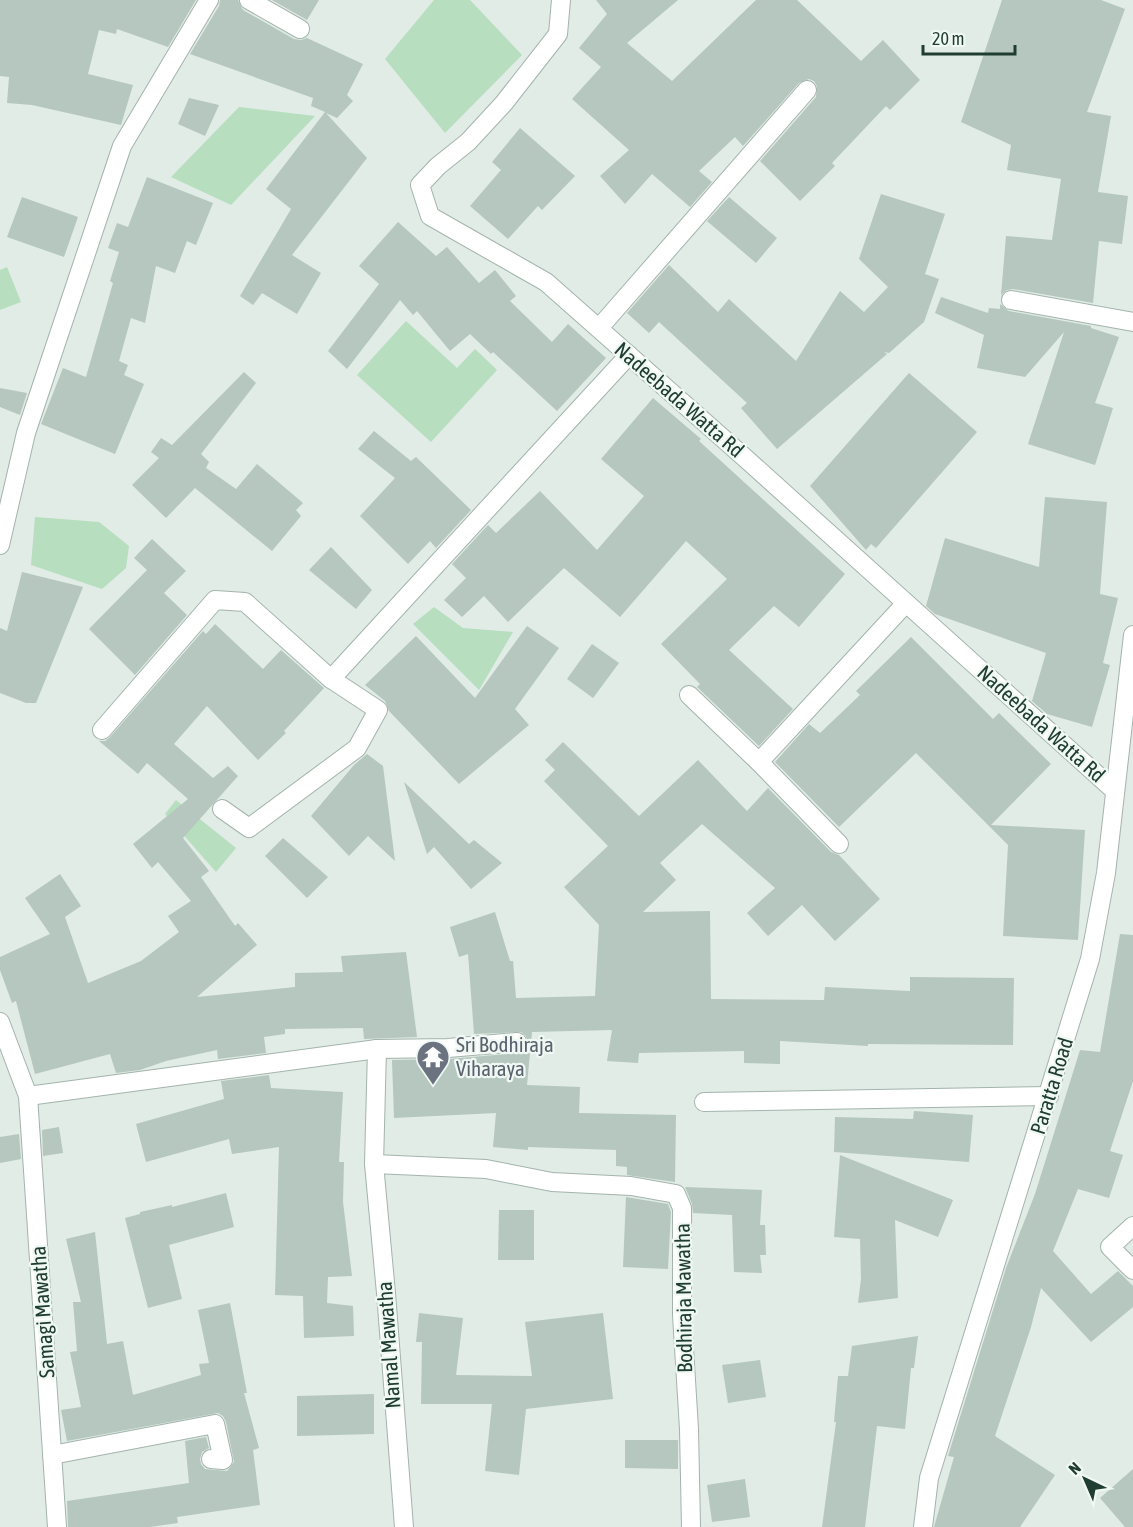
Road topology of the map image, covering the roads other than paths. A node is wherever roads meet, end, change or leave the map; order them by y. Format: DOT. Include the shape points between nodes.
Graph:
graph roads {
  1 [pos="209,0"];
  2 [pos="249,0"];
  3 [pos="561,0"];
  4 [pos="300,29"];
  5 [pos="807,90"];
  6 [pos="1011,300"];
  7 [pos="1133,322"];
  8 [pos="599,328"];
  9 [pos="629,355"];
  10 [pos="0,545"];
  11 [pos="906,603"];
  12 [pos="1133,635"];
  13 [pos="331,679"];
  14 [pos="689,695"];
  15 [pos="102,730"];
  16 [pos="759,762"];
  17 [pos="1114,790"];
  18 [pos="222,810"];
  19 [pos="839,844"];
  20 [pos="0,1022"];
  21 [pos="518,1042"];
  22 [pos="377,1049"];
  23 [pos="28,1096"];
  24 [pos="1049,1096"];
  25 [pos="704,1102"];
  26 [pos="374,1164"];
  27 [pos="1133,1226"];
  28 [pos="1133,1270"];
  29 [pos="52,1455"];
  30 [pos="211,1459"];
  31 [pos="57,1527"];
  32 [pos="404,1527"];
  33 [pos="691,1527"];
  34 [pos="923,1527"];
  1 -- 10 [label="street" via="122,146 26,433"];
  2 -- 4 [label="street"];
  3 -- 8 [label="street, Nadeebada Watta Rd" via="558,34 504,103 420,185 430,216 546,282"];
  5 -- 8 [label="street"];
  6 -- 7 [label="street"];
  8 -- 9 [label="street, Nadeebada Watta Rd"];
  9 -- 11 [label="street, Nadeebada Watta Rd"];
  9 -- 13 [label="street"];
  11 -- 16 [label="street"];
  11 -- 17 [label="street, Nadeebada Watta Rd"];
  12 -- 17 [label="street, Paratta Road"];
  13 -- 15 [label="street" via="245,602 215,600"];
  13 -- 18 [label="street" via="378,710 357,748 249,828"];
  14 -- 16 [label="street"];
  16 -- 19 [label="street"];
  17 -- 24 [label="street, Paratta Road" via="1106,873 1090,959"];
  20 -- 23 [label="street, Samagi Mawatha"];
  21 -- 22 [label="street"];
  22 -- 23 [label="street"];
  22 -- 26 [label="street, Namal Mawatha"];
  23 -- 29 [label="street, Samagi Mawatha"];
  24 -- 25 [label="street"];
  24 -- 34 [label="street, Paratta Road" via="929,1478"];
  26 -- 32 [label="street, Namal Mawatha"];
  26 -- 33 [label="street, Bodhiraja Mawatha" via="486,1169 552,1182 631,1186 676,1194 682,1208 682,1315"];
  27 -- 28 [label="street" via="1110,1246"];
  29 -- 30 [label="street" via="215,1424 223,1460"];
  29 -- 31 [label="street, Samagi Mawatha"];
}
